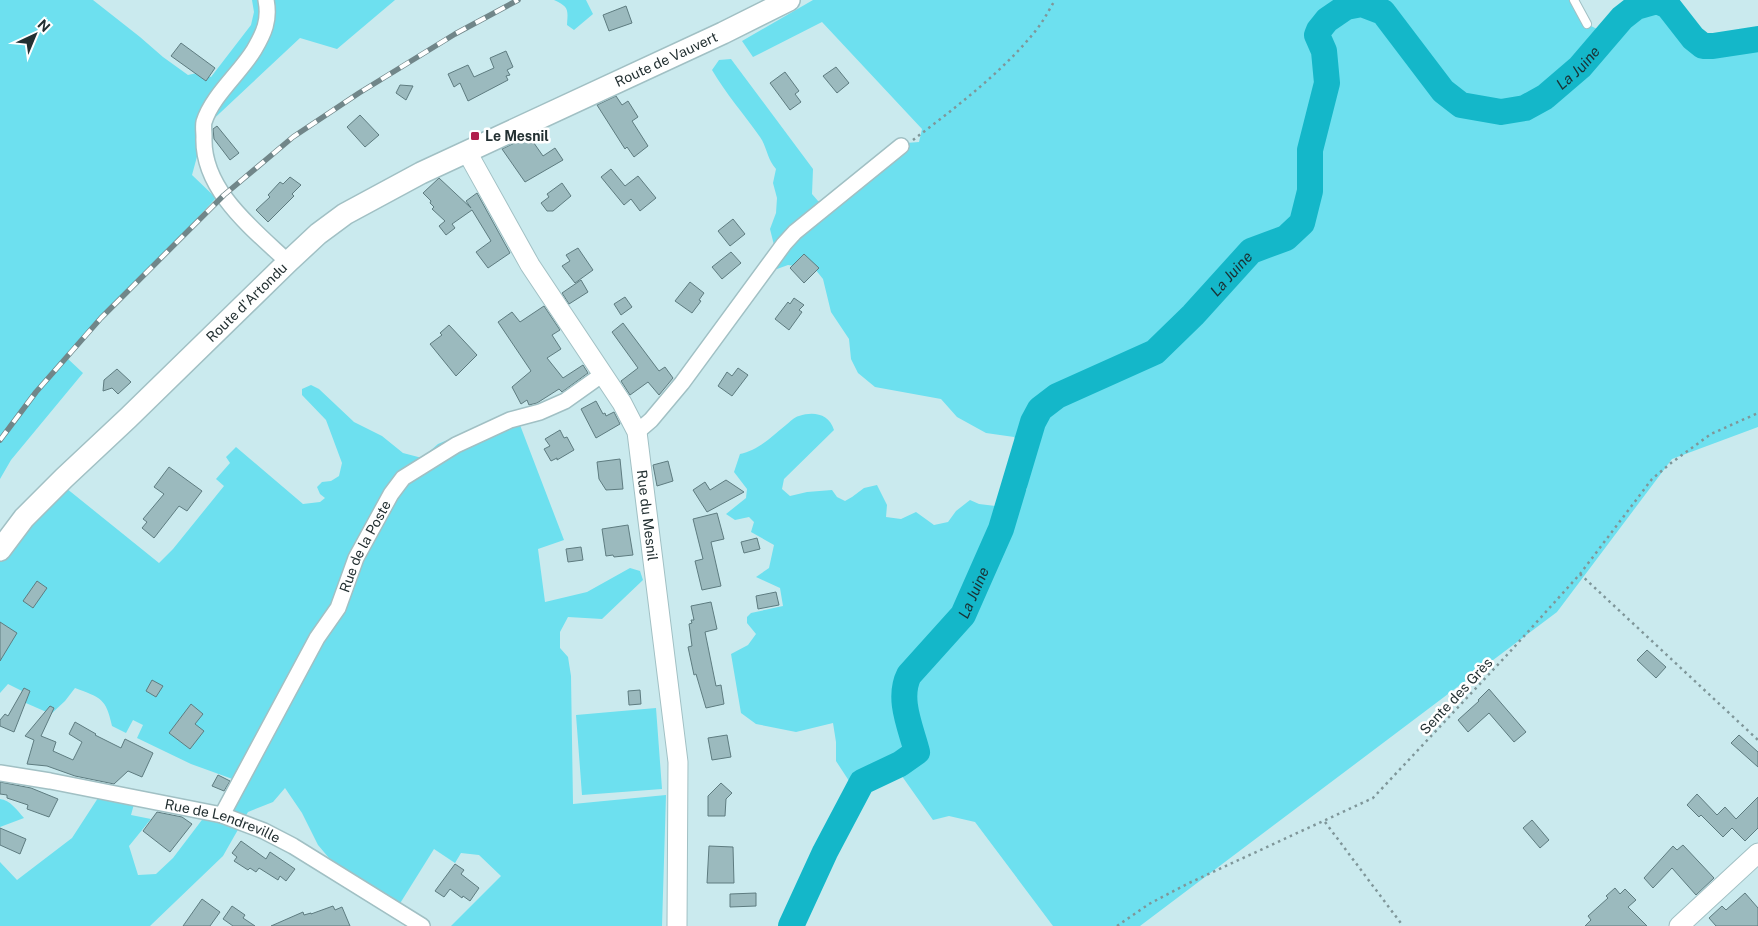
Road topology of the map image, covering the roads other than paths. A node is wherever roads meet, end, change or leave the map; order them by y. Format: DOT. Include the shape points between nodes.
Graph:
graph roads {
  1 [pos="266,0"];
  2 [pos="789,0"];
  3 [pos="1574,0"];
  4 [pos="1587,24"];
  5 [pos="541,118"];
  6 [pos="902,146"];
  7 [pos="467,152"];
  8 [pos="288,262"];
  9 [pos="603,374"];
  10 [pos="637,432"];
  11 [pos="0,550"];
  12 [pos="0,773"];
  13 [pos="222,816"];
  14 [pos="1758,853"];
  15 [pos="422,926"];
  16 [pos="678,926"];
  17 [pos="1679,926"];
  1 -- 8 [label="street" via="268,12 264,34 251,56 216,99 204,122 203,147 209,171 224,195 245,222"];
  2 -- 5 [label="main road, Route de Vauvert"];
  3 -- 4 [label="lane"];
  5 -- 7 [label="main road, Route d'Artondu"];
  6 -- 10 [label="street" via="795,232 682,383"];
  7 -- 8 [label="main road, Route d'Artondu" via="412,177 345,214"];
  7 -- 9 [label="street, Rue du Mesnil" via="530,265"];
  8 -- 11 [label="main road, Route d'Artondu" via="24,518"];
  9 -- 10 [label="street, Rue du Mesnil"];
  9 -- 13 [label="street, Rue de la Poste" via="565,401 510,420 456,445 403,478 356,558 338,608 317,638"];
  10 -- 16 [label="street, Rue du Mesnil" via="678,762"];
  12 -- 13 [label="street, Rue de Lendreville"];
  13 -- 15 [label="street, Rue de Lendreville" via="264,831 293,846"];
  14 -- 17 [label="street"];
}
